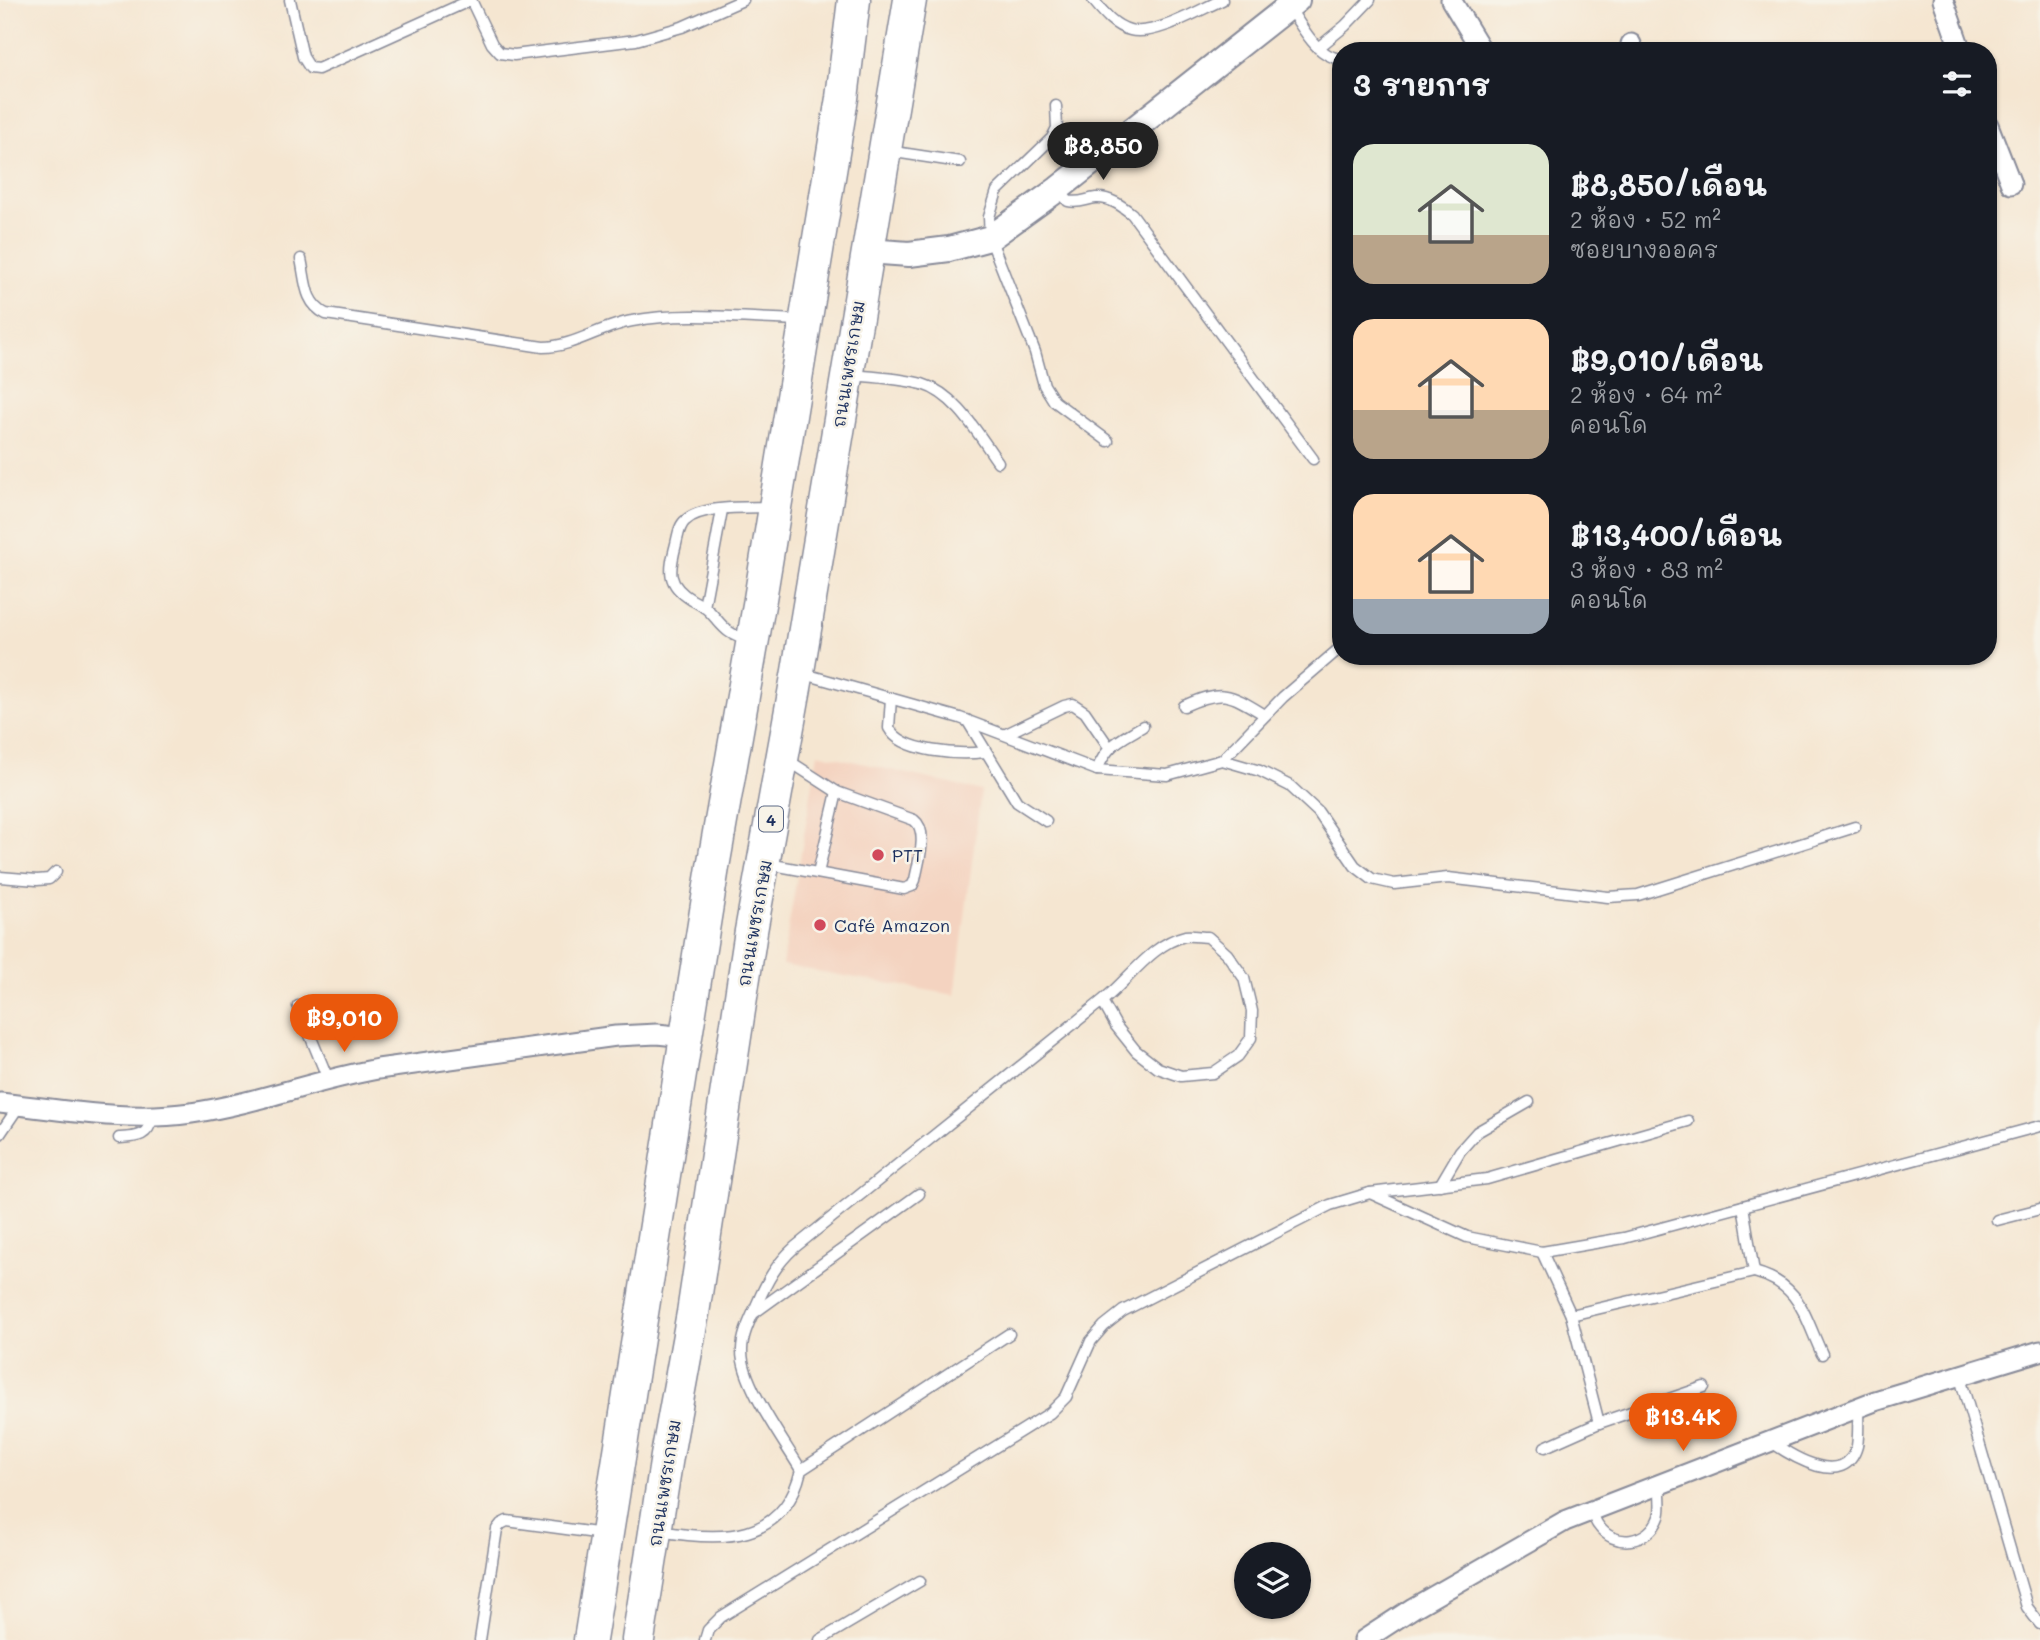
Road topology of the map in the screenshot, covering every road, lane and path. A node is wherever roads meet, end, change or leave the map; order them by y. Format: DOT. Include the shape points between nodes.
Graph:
graph roads {
  1 [pos="290,0"];
  2 [pos="471,0"];
  3 [pos="743,0"];
  4 [pos="854,0"];
  5 [pos="910,0"];
  6 [pos="1093,0"];
  7 [pos="1222,0"];
  8 [pos="1370,0"];
  9 [pos="1451,0"];
  10 [pos="1943,0"];
  11 [pos="1293,4"];
  12 [pos="1477,42"];
  13 [pos="1958,42"];
  14 [pos="1318,48"];
  15 [pos="1332,57"];
  16 [pos="1056,106"];
  17 [pos="1997,148"];
  18 [pos="884,151"];
  19 [pos="960,162"];
  20 [pos="2011,184"];
  21 [pos="1058,189"];
  22 [pos="990,237"];
  23 [pos="867,251"];
  24 [pos="302,259"];
  25 [pos="804,320"];
  26 [pos="846,374"];
  27 [pos="1108,441"];
  28 [pos="1313,458"];
  29 [pos="998,462"];
  30 [pos="775,507"];
  31 [pos="722,510"];
  32 [pos="704,607"];
  33 [pos="753,642"];
  34 [pos="1332,655"];
  35 [pos="797,671"];
  36 [pos="891,698"];
  37 [pos="1184,706"];
  38 [pos="1265,715"];
  39 [pos="967,720"];
  40 [pos="1143,726"];
  41 [pos="1006,734"];
  42 [pos="1109,747"];
  43 [pos="985,752"];
  44 [pos="781,756"];
  45 [pos="1222,760"];
  46 [pos="1097,770"];
  47 [pos="837,792"];
  48 [pos="1046,821"];
  49 [pos="1856,827"];
  50 [pos="764,863"];
  51 [pos="56,872"];
  52 [pos="818,873"];
  53 [pos="0,877"];
  54 [pos="1102,1002"];
  55 [pos="298,1006"];
  56 [pos="686,1037"];
  57 [pos="328,1079"];
  58 [pos="1529,1102"];
  59 [pos="10,1104"];
  60 [pos="153,1116"];
  61 [pos="1688,1121"];
  62 [pos="2040,1126"];
  63 [pos="0,1134"];
  64 [pos="119,1138"];
  65 [pos="1440,1185"];
  66 [pos="1370,1193"];
  67 [pos="919,1194"];
  68 [pos="1743,1206"];
  69 [pos="2040,1209"];
  70 [pos="1997,1220"];
  71 [pos="1542,1252"];
  72 [pos="1754,1272"];
  73 [pos="753,1314"];
  74 [pos="1571,1315"];
  75 [pos="1009,1334"];
  76 [pos="2040,1351"];
  77 [pos="1822,1354"];
  78 [pos="1959,1374"];
  79 [pos="1703,1387"];
  80 [pos="1858,1407"];
  81 [pos="1599,1423"];
  82 [pos="1770,1441"];
  83 [pos="1545,1447"];
  84 [pos="802,1470"];
  85 [pos="1659,1484"];
  86 [pos="1591,1510"];
  87 [pos="656,1531"];
  88 [pos="607,1535"];
  89 [pos="920,1581"];
  90 [pos="2040,1624"];
  91 [pos="480,1640"];
  92 [pos="590,1640"];
  93 [pos="638,1640"];
  94 [pos="705,1640"];
  95 [pos="820,1640"];
  96 [pos="1364,1640"];
  1 -- 2 [label="lane" via="303,57 310,68 318,69"];
  2 -- 3 [label="lane" via="492,44 500,52 514,55 636,40 682,27"];
  4 -- 25 [label="main road"];
  5 -- 18 [label="main road, ถนนเพชรเกษม / 4"];
  6 -- 7 [label="lane" via="1108,19 1130,31 1152,30"];
  8 -- 14 [label="lane"];
  9 -- 12 [label="street"];
  10 -- 13 [label="street"];
  11 -- 14 [label="lane"];
  11 -- 21 [label="street"];
  14 -- 15 [label="lane"];
  16 -- 22 [label="lane" via="1057,128 1052,138 997,191 989,217"];
  17 -- 20 [label="street"];
  18 -- 19 [label="lane"];
  18 -- 23 [label="main road, ถนนเพชรเกษม / 4"];
  21 -- 22 [label="street"];
  21 -- 28 [label="lane" via="1068,201 1098,198 1119,204 1132,214"];
  22 -- 23 [label="street" via="909,254"];
  22 -- 27 [label="lane" via="1044,385 1054,401"];
  23 -- 26 [label="main road, ถนนเพชรเกษม / 4"];
  24 -- 25 [label="lane" via="310,300 326,314 543,347 560,346 627,321 659,317"];
  25 -- 30 [label="main road"];
  26 -- 29 [label="lane" via="906,381 941,394 971,424"];
  26 -- 35 [label="main road, ถนนเพชรเกษม / 4"];
  30 -- 31 [label="lane"];
  30 -- 33 [label="main road"];
  31 -- 32 [label="lane"];
  31 -- 32 [label="lane" via="701,512 685,520 670,564 674,585"];
  32 -- 33 [label="lane" via="733,636"];
  33 -- 56 [label="main road"];
  34 -- 38 [label="lane"];
  35 -- 36 [label="lane"];
  35 -- 44 [label="main road, ถนนเพชรเกษม / 4"];
  36 -- 39 [label="lane"];
  36 -- 43 [label="lane" via="889,728 898,740 954,754"];
  37 -- 38 [label="lane" via="1216,694 1238,698"];
  38 -- 45 [label="lane"];
  39 -- 41 [label="lane"];
  39 -- 43 [label="lane"];
  40 -- 42 [label="lane"];
  41 -- 42 [label="lane" via="1073,704 1085,712"];
  41 -- 46 [label="lane"];
  42 -- 46 [label="lane"];
  43 -- 48 [label="lane" via="1017,802"];
  44 -- 47 [label="lane"];
  44 -- 50 [label="main road, ถนนเพชรเกษม / 4"];
  45 -- 46 [label="lane" via="1167,775"];
  45 -- 49 [label="lane" via="1290,786 1318,812 1355,866 1372,879 1394,884 1448,878 1608,897 1638,895"];
  47 -- 52 [label="lane"];
  47 -- 52 [label="lane" via="919,824 922,832 915,880 904,889"];
  50 -- 52 [label="lane"];
  50 -- 87 [label="main road, ถนนเพชรเกษม / 4"];
  51 -- 53 [label="lane" via="49,879"];
  54 -- 54 [label="lane" via="1162,947 1185,936 1208,937 1244,978 1252,1011 1251,1038 1238,1056 1213,1073 1181,1076 1158,1068 1136,1051"];
  54 -- 73 [label="lane" via="780,1259"];
  55 -- 57 [label="lane"];
  56 -- 57 [label="street" via="616,1036"];
  56 -- 88 [label="main road"];
  57 -- 60 [label="street" via="229,1106"];
  58 -- 65 [label="lane" via="1477,1132"];
  59 -- 60 [label="street"];
  59 -- 63 [label="lane"];
  60 -- 64 [label="lane" via="144,1135"];
  61 -- 65 [label="lane" via="1487,1179"];
  62 -- 68 [label="lane"];
  65 -- 66 [label="lane"];
  66 -- 71 [label="lane" via="1467,1237"];
  66 -- 94 [label="lane" via="1301,1218 1123,1311 1091,1340 1066,1397 1050,1413 721,1617"];
  67 -- 73 [label="lane"];
  68 -- 71 [label="lane" via="1623,1238"];
  68 -- 72 [label="lane"];
  69 -- 70 [label="lane"];
  71 -- 74 [label="lane"];
  72 -- 74 [label="lane"];
  72 -- 77 [label="lane" via="1784,1284 1796,1297"];
  73 -- 84 [label="lane" via="742,1351 750,1383"];
  74 -- 81 [label="lane"];
  75 -- 84 [label="lane"];
  76 -- 78 [label="street"];
  78 -- 80 [label="street"];
  78 -- 90 [label="lane" via="2027,1607"];
  79 -- 81 [label="lane"];
  80 -- 82 [label="street"];
  80 -- 82 [label="lane" via="1857,1446 1840,1466 1825,1468 1803,1462"];
  81 -- 83 [label="lane"];
  82 -- 85 [label="street"];
  84 -- 87 [label="lane" via="789,1504 764,1526 719,1538"];
  85 -- 86 [label="street"];
  85 -- 86 [label="lane" via="1660,1514 1653,1530 1642,1538 1610,1536 1597,1525"];
  86 -- 96 [label="street"];
  87 -- 93 [label="main road, ถนนเพชรเกษม / 4"];
  88 -- 91 [label="lane" via="507,1521 501,1524"];
  88 -- 92 [label="main road"];
  89 -- 95 [label="lane"];
}
